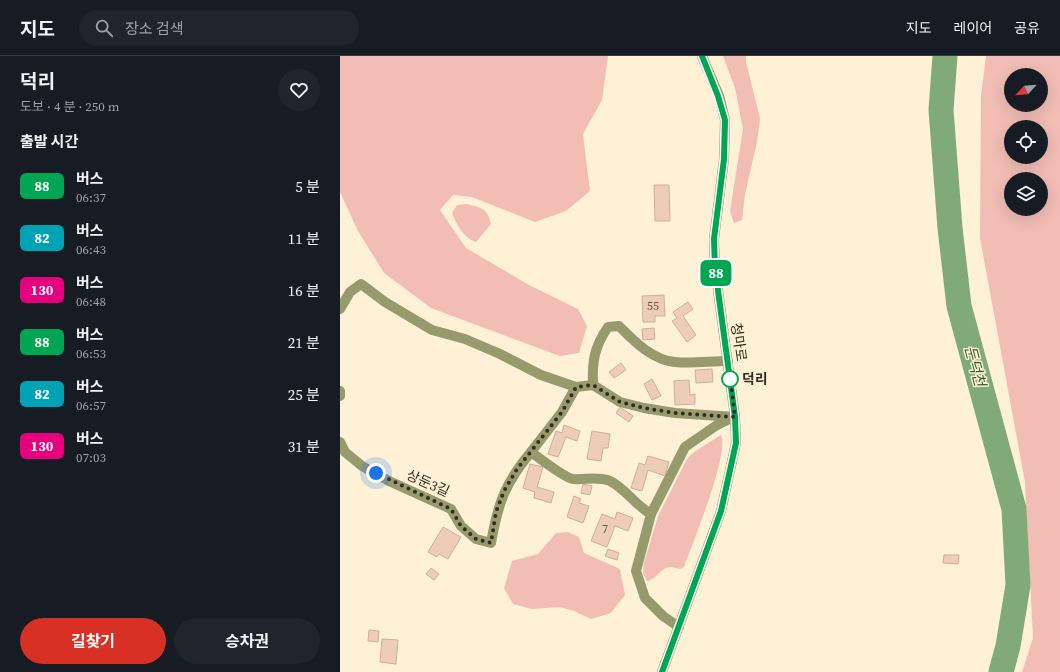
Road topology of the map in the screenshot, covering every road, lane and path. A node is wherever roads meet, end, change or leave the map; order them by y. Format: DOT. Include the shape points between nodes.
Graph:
graph roads {
  1 [pos="702,56"];
  2 [pos="340,309"];
  3 [pos="728,361"];
  4 [pos="593,385"];
  5 [pos="576,387"];
  6 [pos="340,391"];
  7 [pos="340,396"];
  8 [pos="735,417"];
  9 [pos="340,442"];
  10 [pos="531,452"];
  11 [pos="651,514"];
  12 [pos="679,627"];
  13 [pos="662,672"];
  1 -- 3 [label="street, 청마로" via="725,120 724,159 714,239 715,268"];
  2 -- 5 [label="street" via="350,292 361,284 385,302 432,330 465,339 541,375"];
  3 -- 4 [label="street" via="674,362 658,357 640,346 619,326 608,327 592,362"];
  3 -- 8 [label="street, 청마로"];
  4 -- 5 [label="street"];
  4 -- 8 [label="street" via="620,402 644,408"];
  5 -- 10 [label="street" via="562,412"];
  6 -- 7 [label="street"];
  8 -- 11 [label="street" via="717,425 685,448"];
  8 -- 12 [label="street, 청마로" via="736,443 721,511"];
  9 -- 10 [label="street, 상둔3길" via="345,452 362,466 451,509 461,526 476,539 491,543 496,512 504,491"];
  10 -- 11 [label="street" via="571,479 591,478 610,481 627,493 639,507"];
  11 -- 12 [label="street" via="636,571 645,598 663,616"];
  12 -- 13 [label="street, 청마로"];
}
